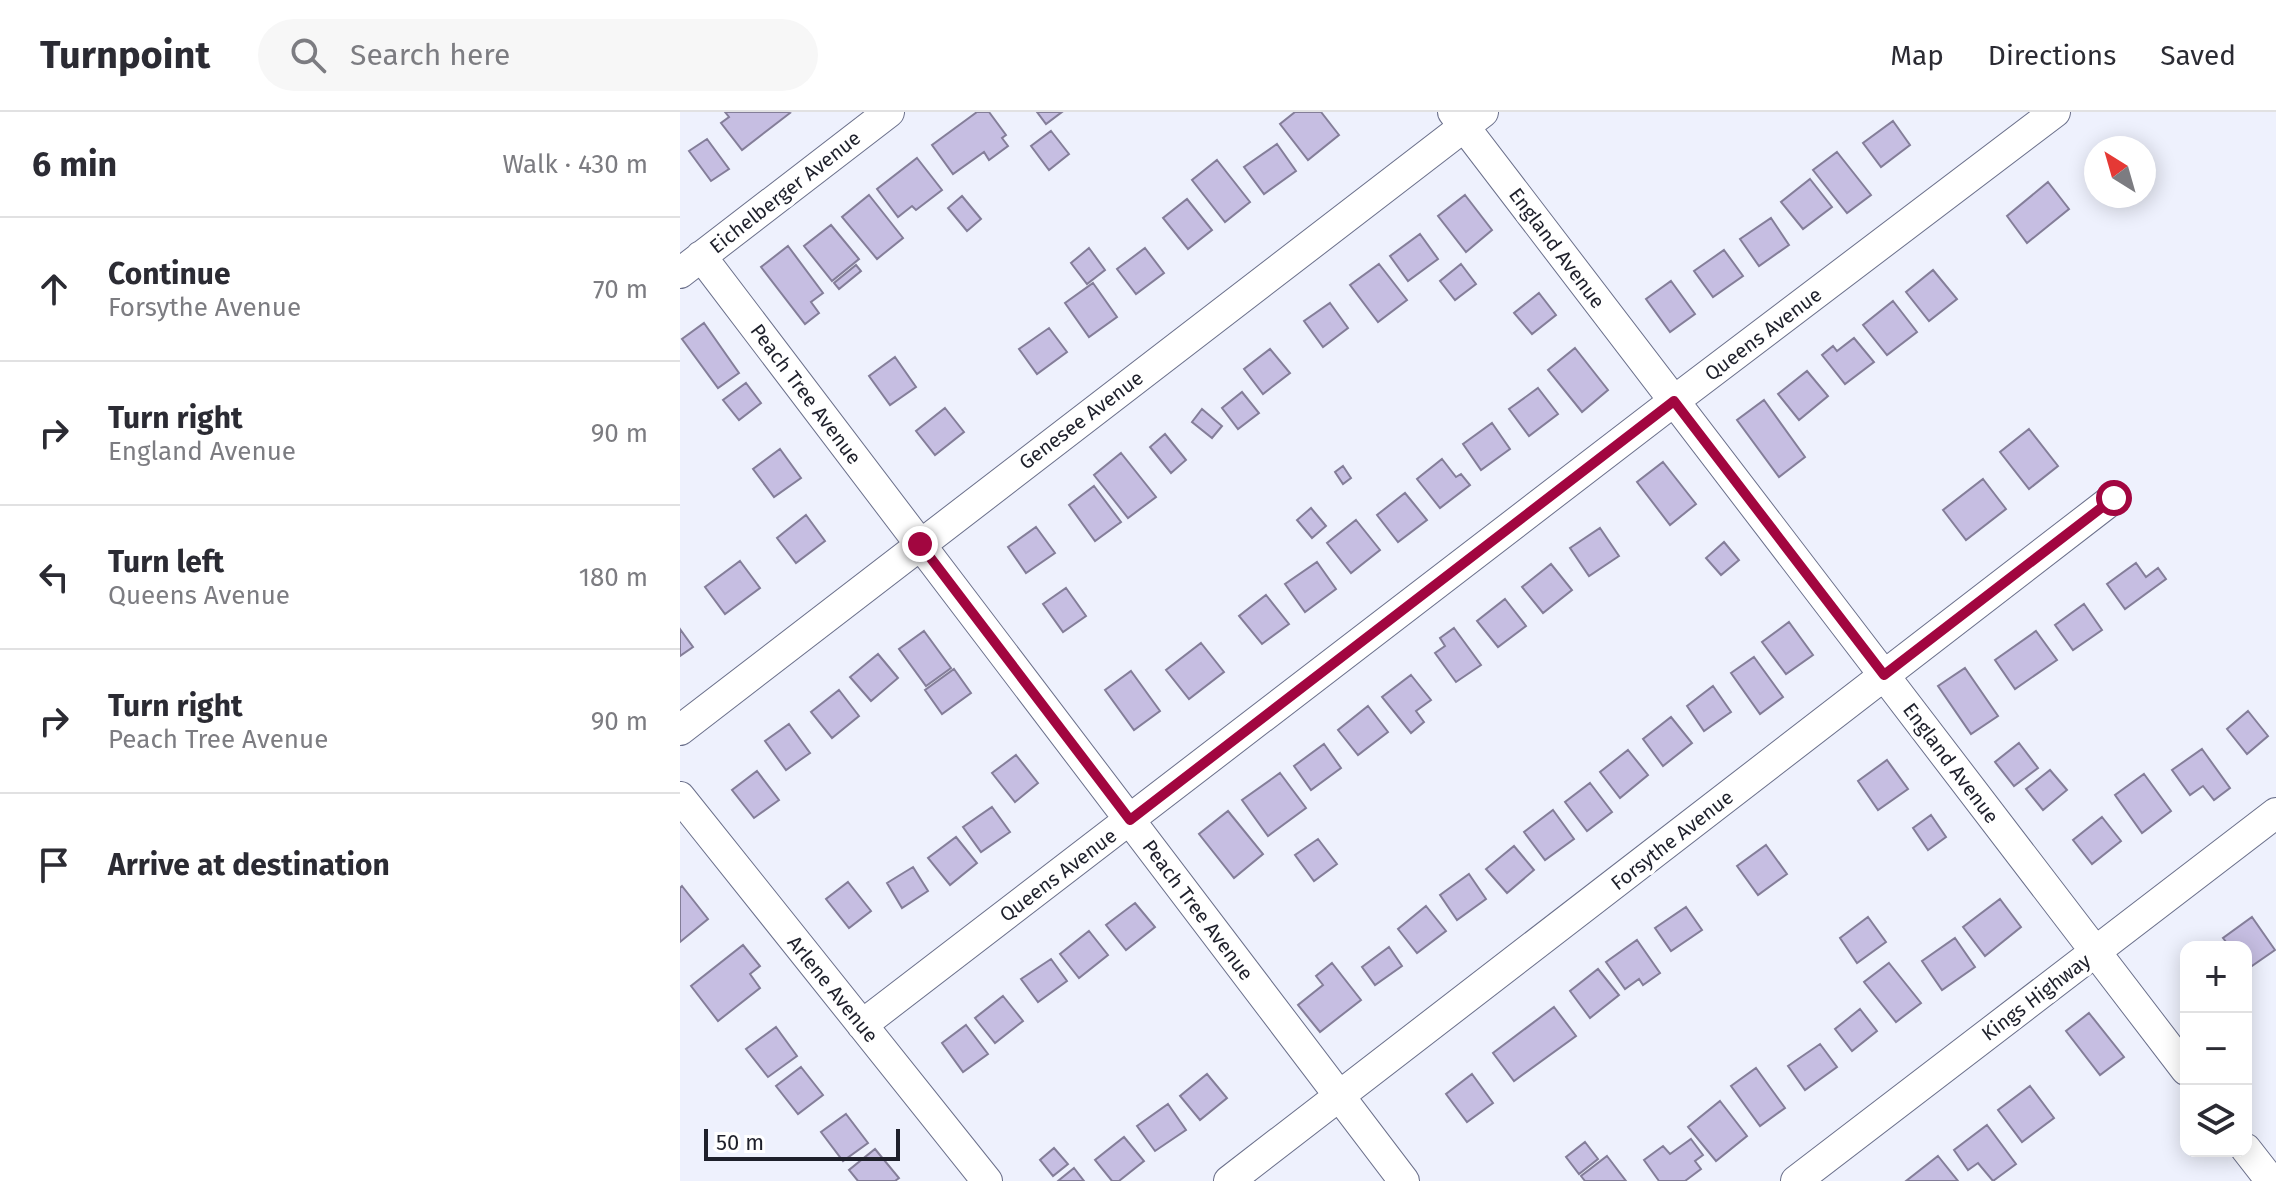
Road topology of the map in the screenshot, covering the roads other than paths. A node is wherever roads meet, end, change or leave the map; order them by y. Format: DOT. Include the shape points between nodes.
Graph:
graph roads {
  1 [pos="889,112"];
  2 [pos="2055,112"];
  3 [pos="1467,117"];
  4 [pos="691,264"];
  5 [pos="1674,401"];
  6 [pos="2114,498"];
  7 [pos="920,544"];
  8 [pos="1884,675"];
  9 [pos="680,730"];
  10 [pos="680,797"];
  11 [pos="2276,813"];
  12 [pos="1130,820"];
  13 [pos="2096,952"];
  14 [pos="862,1025"];
  15 [pos="2180,1062"];
  16 [pos="1339,1097"];
  17 [pos="2252,1157"];
  18 [pos="987,1181"];
  19 [pos="1229,1181"];
  20 [pos="1404,1181"];
  21 [pos="1796,1181"];
  22 [pos="2271,1181"];
  1 -- 4 [label="street, Eichelberger Avenue"];
  2 -- 5 [label="street, Queens Avenue"];
  3 -- 5 [label="street, England Avenue"];
  3 -- 7 [label="street, Genesee Avenue"];
  4 -- 7 [label="street, Peach Tree Avenue"];
  5 -- 8 [label="street, England Avenue"];
  5 -- 12 [label="street, Queens Avenue"];
  6 -- 8 [label="street, Forsythe Avenue"];
  7 -- 9 [label="street, Genesee Avenue"];
  7 -- 12 [label="street, Peach Tree Avenue"];
  8 -- 13 [label="street, England Avenue"];
  8 -- 16 [label="street, Forsythe Avenue"];
  10 -- 14 [label="street, Arlene Avenue"];
  11 -- 13 [label="street, Kings Highway"];
  12 -- 14 [label="street, Queens Avenue"];
  12 -- 16 [label="street, Peach Tree Avenue"];
  13 -- 15 [label="street, England Avenue"];
  13 -- 21 [label="street, Kings Highway"];
  14 -- 18 [label="street, Arlene Avenue"];
  16 -- 19 [label="street, Forsythe Avenue"];
  16 -- 20 [label="street, Peach Tree Avenue"];
  17 -- 22 [label="street"];
}
